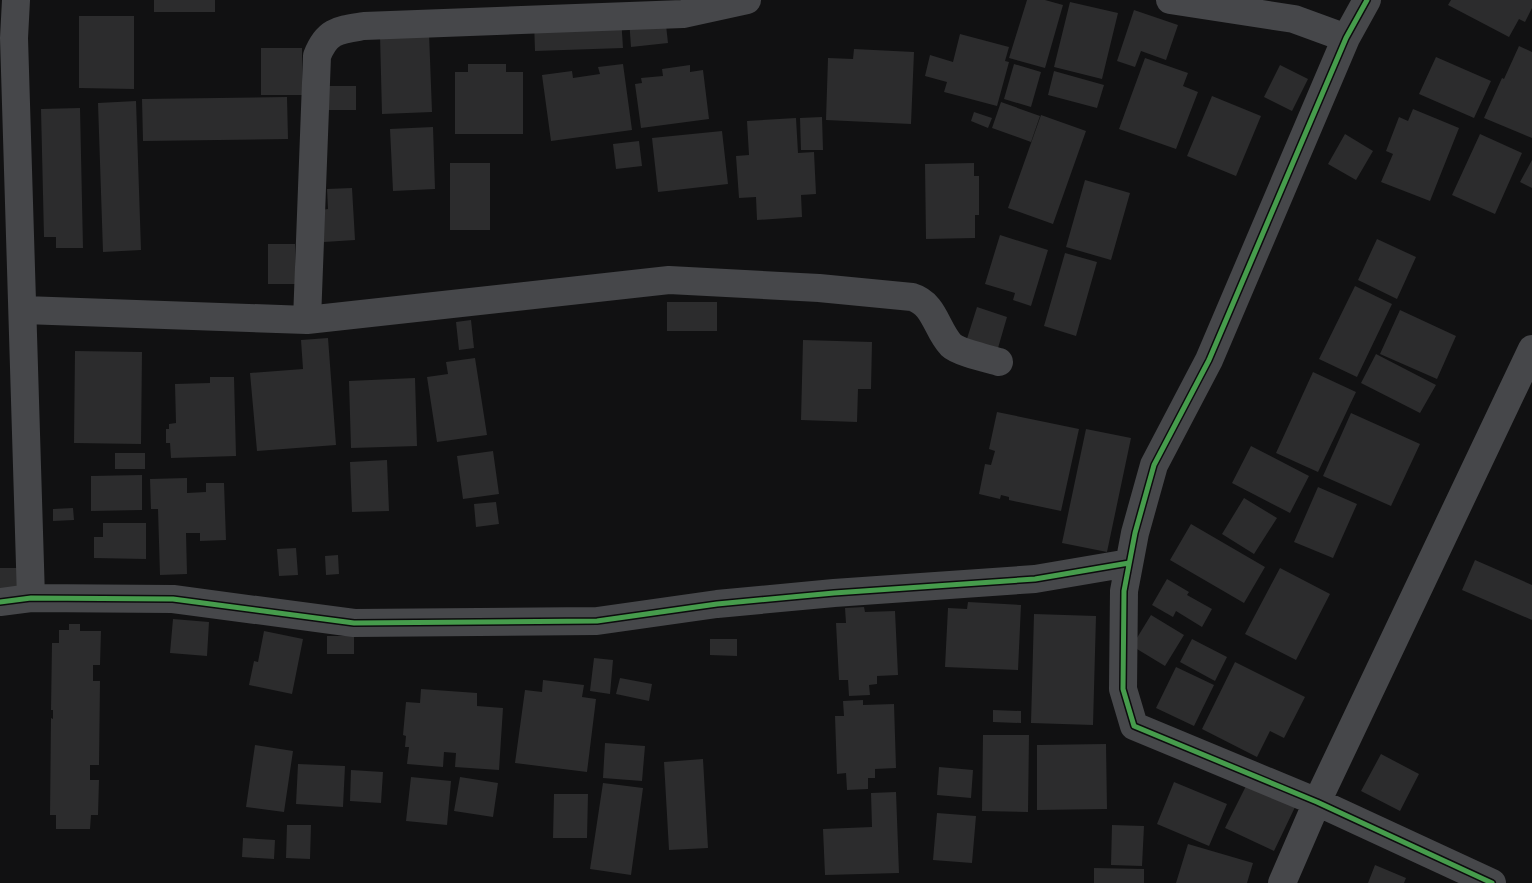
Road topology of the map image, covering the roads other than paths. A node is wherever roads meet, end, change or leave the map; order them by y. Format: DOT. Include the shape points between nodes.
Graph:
graph roads {
  1 [pos="16,0"];
  2 [pos="747,0"];
  3 [pos="1170,0"];
  4 [pos="1367,0"];
  5 [pos="1233,5"];
  6 [pos="1346,38"];
  7 [pos="24,310"];
  8 [pos="307,320"];
  9 [pos="1532,349"];
  10 [pos="999,362"];
  11 [pos="1129,563"];
  12 [pos="31,598"];
  13 [pos="0,602"];
  14 [pos="1317,802"];
  15 [pos="1282,883"];
  16 [pos="1492,883"];
  1 -- 7 [label="street" via="14,38"];
  2 -- 8 [label="street" via="683,14 364,26 337,30 322,42 317,56"];
  3 -- 5 [label="street"];
  4 -- 6 [label="street"];
  5 -- 6 [label="street" via="1294,19"];
  6 -- 11 [label="street" via="1208,360 1154,465"];
  7 -- 8 [label="street"];
  7 -- 12 [label="street"];
  8 -- 10 [label="street" via="669,280 819,288 920,299 952,346"];
  9 -- 14 [label="street"];
  11 -- 12 [label="street" via="1035,579 717,604 597,621 354,623 173,599"];
  11 -- 14 [label="street" via="1124,592 1123,689 1134,726"];
  12 -- 13 [label="street"];
  14 -- 15 [label="street"];
  14 -- 16 [label="street"];
}
